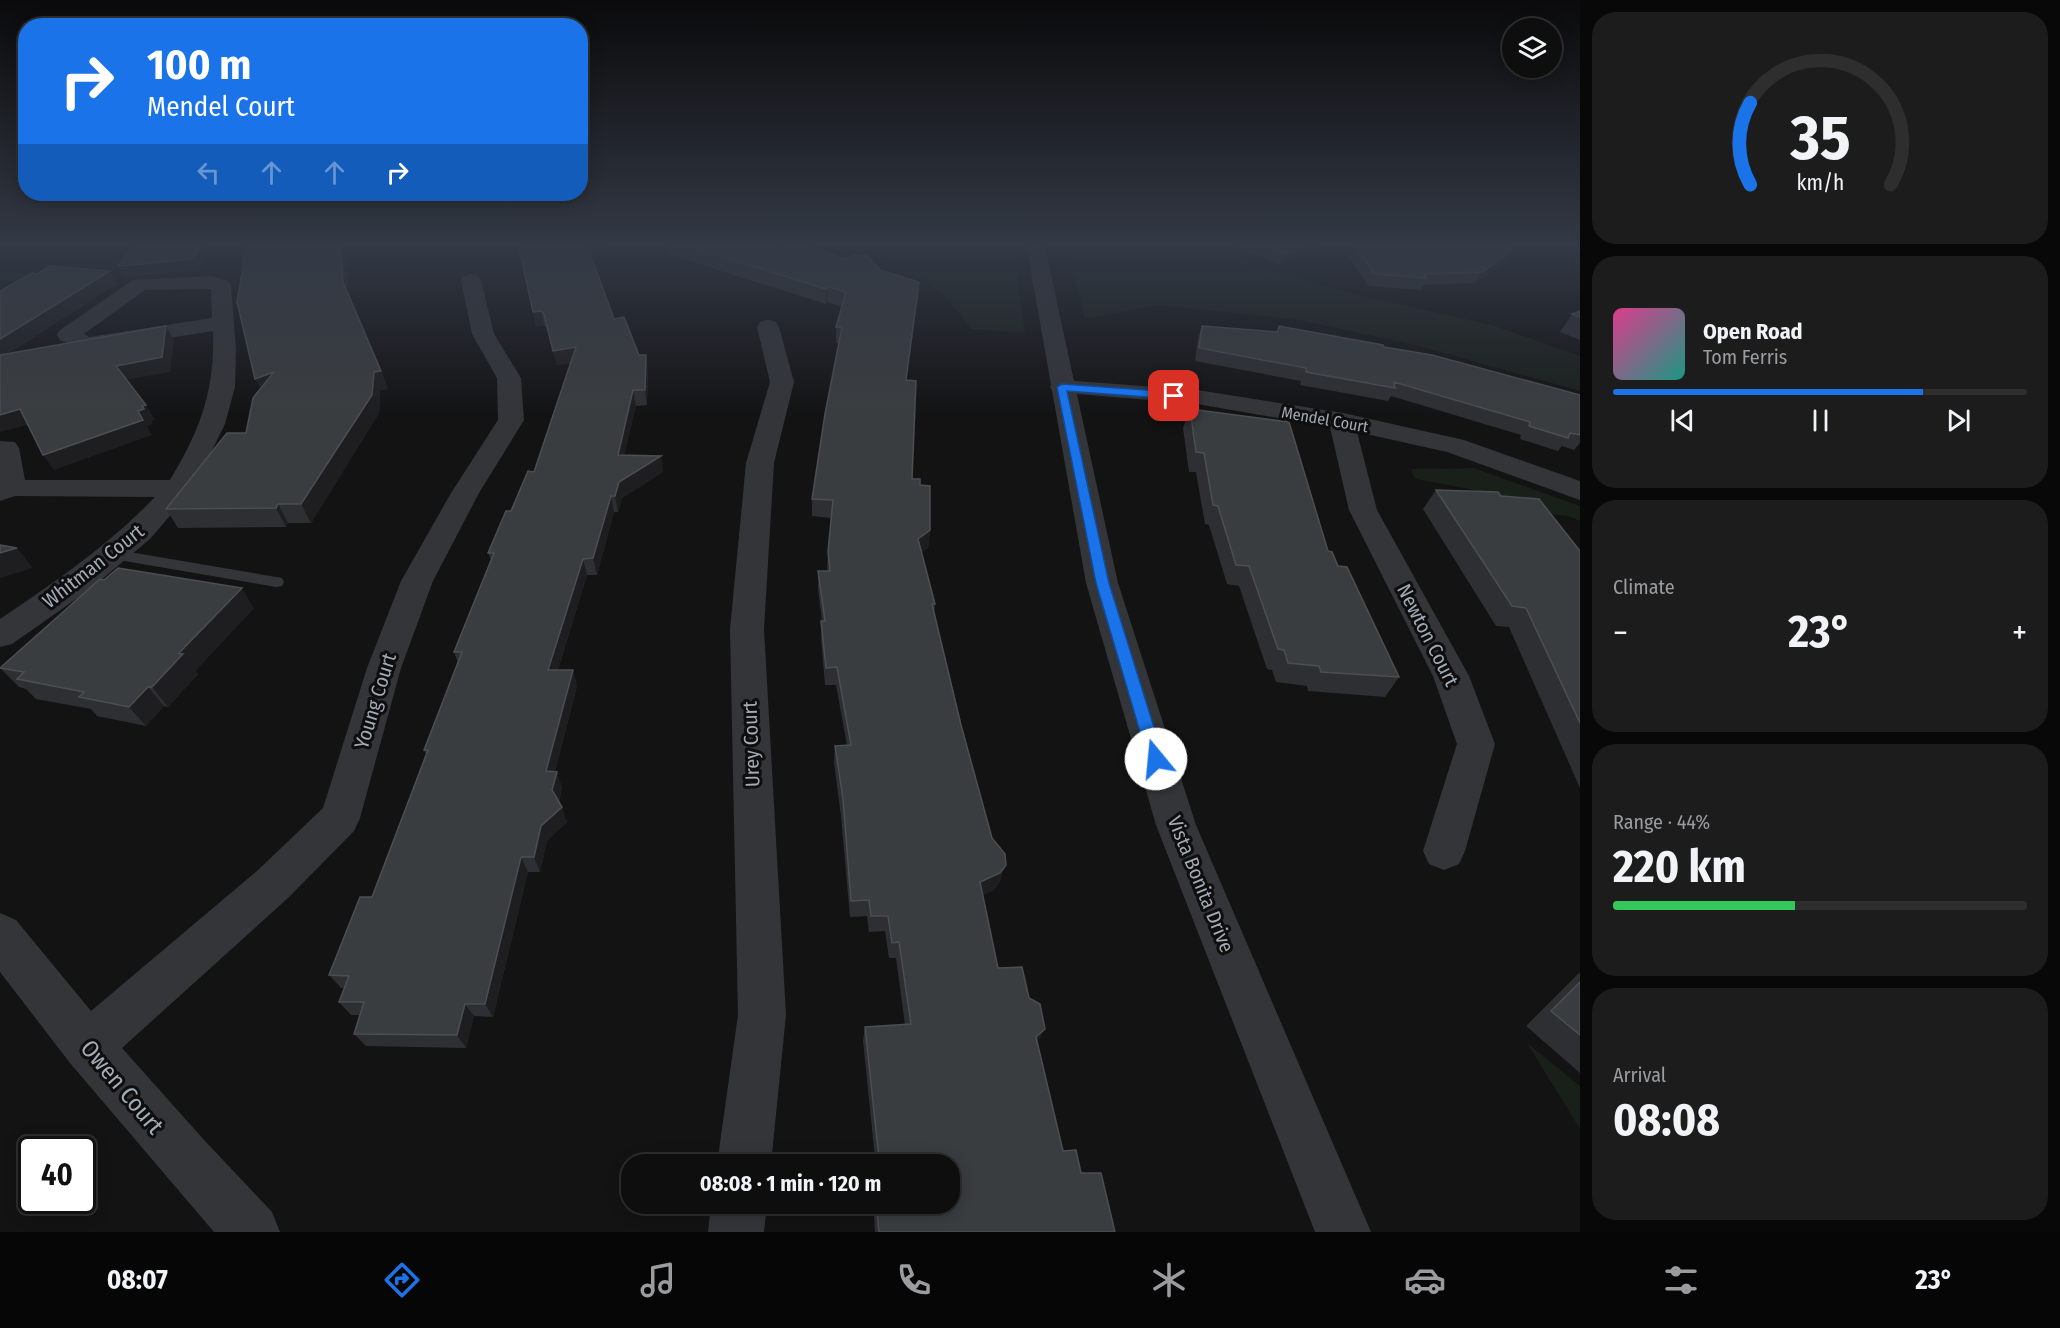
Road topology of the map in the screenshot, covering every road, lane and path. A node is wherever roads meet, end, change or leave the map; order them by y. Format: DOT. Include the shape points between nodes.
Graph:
graph roads {
  1 [pos="117,300"];
  2 [pos="222,300"];
  3 [pos="476,300"];
  4 [pos="1046,300"];
  5 [pos="224,323"];
  6 [pos="768,327"];
  7 [pos="1062,387"];
  8 [pos="1343,421"];
  9 [pos="0,449"];
  10 [pos="179,489"];
  11 [pos="6,490"];
  12 [pos="1580,491"];
  13 [pos="112,555"];
  14 [pos="276,582"];
  15 [pos="0,635"];
  16 [pos="1444,851"];
  17 [pos="0,935"];
  18 [pos="87,1046"];
  19 [pos="745,1154"];
  20 [pos="738,1214"];
  21 [pos="252,1232"];
  22 [pos="736,1232"];
  23 [pos="1343,1232"];
  1 -- 5 [label="street, Whitman Court" via="68,335 87,344"];
  2 -- 5 [label="street, Whitman Court"];
  3 -- 18 [label="street, Young Court" via="483,334 509,378 511,420 465,492 417,581 384,668 340,818 273,884"];
  4 -- 7 [label="street, Vista Bonita Drive"];
  5 -- 10 [label="street, Whitman Court" via="223,387 212,424"];
  6 -- 19 [label="street, Urey Court" via="782,382 760,462 747,629 762,1015"];
  7 -- 8 [label="street, Mendel Court" via="1197,397"];
  7 -- 23 [label="street, Vista Bonita Drive" via="1102,583 1176,825"];
  8 -- 12 [label="street, Mendel Court" via="1455,446"];
  8 -- 16 [label="street, Newton Court" via="1363,510 1451,676 1476,744"];
  9 -- 11 [label="street" via="6,448"];
  10 -- 11 [label="street"];
  10 -- 13 [label="street, Whitman Court"];
  13 -- 14 [label="lane"];
  13 -- 15 [label="street, Whitman Court"];
  17 -- 18 [label="street, Owen Court"];
  18 -- 21 [label="street, Owen Court"];
  20 -- 22 [label="street"];
}
